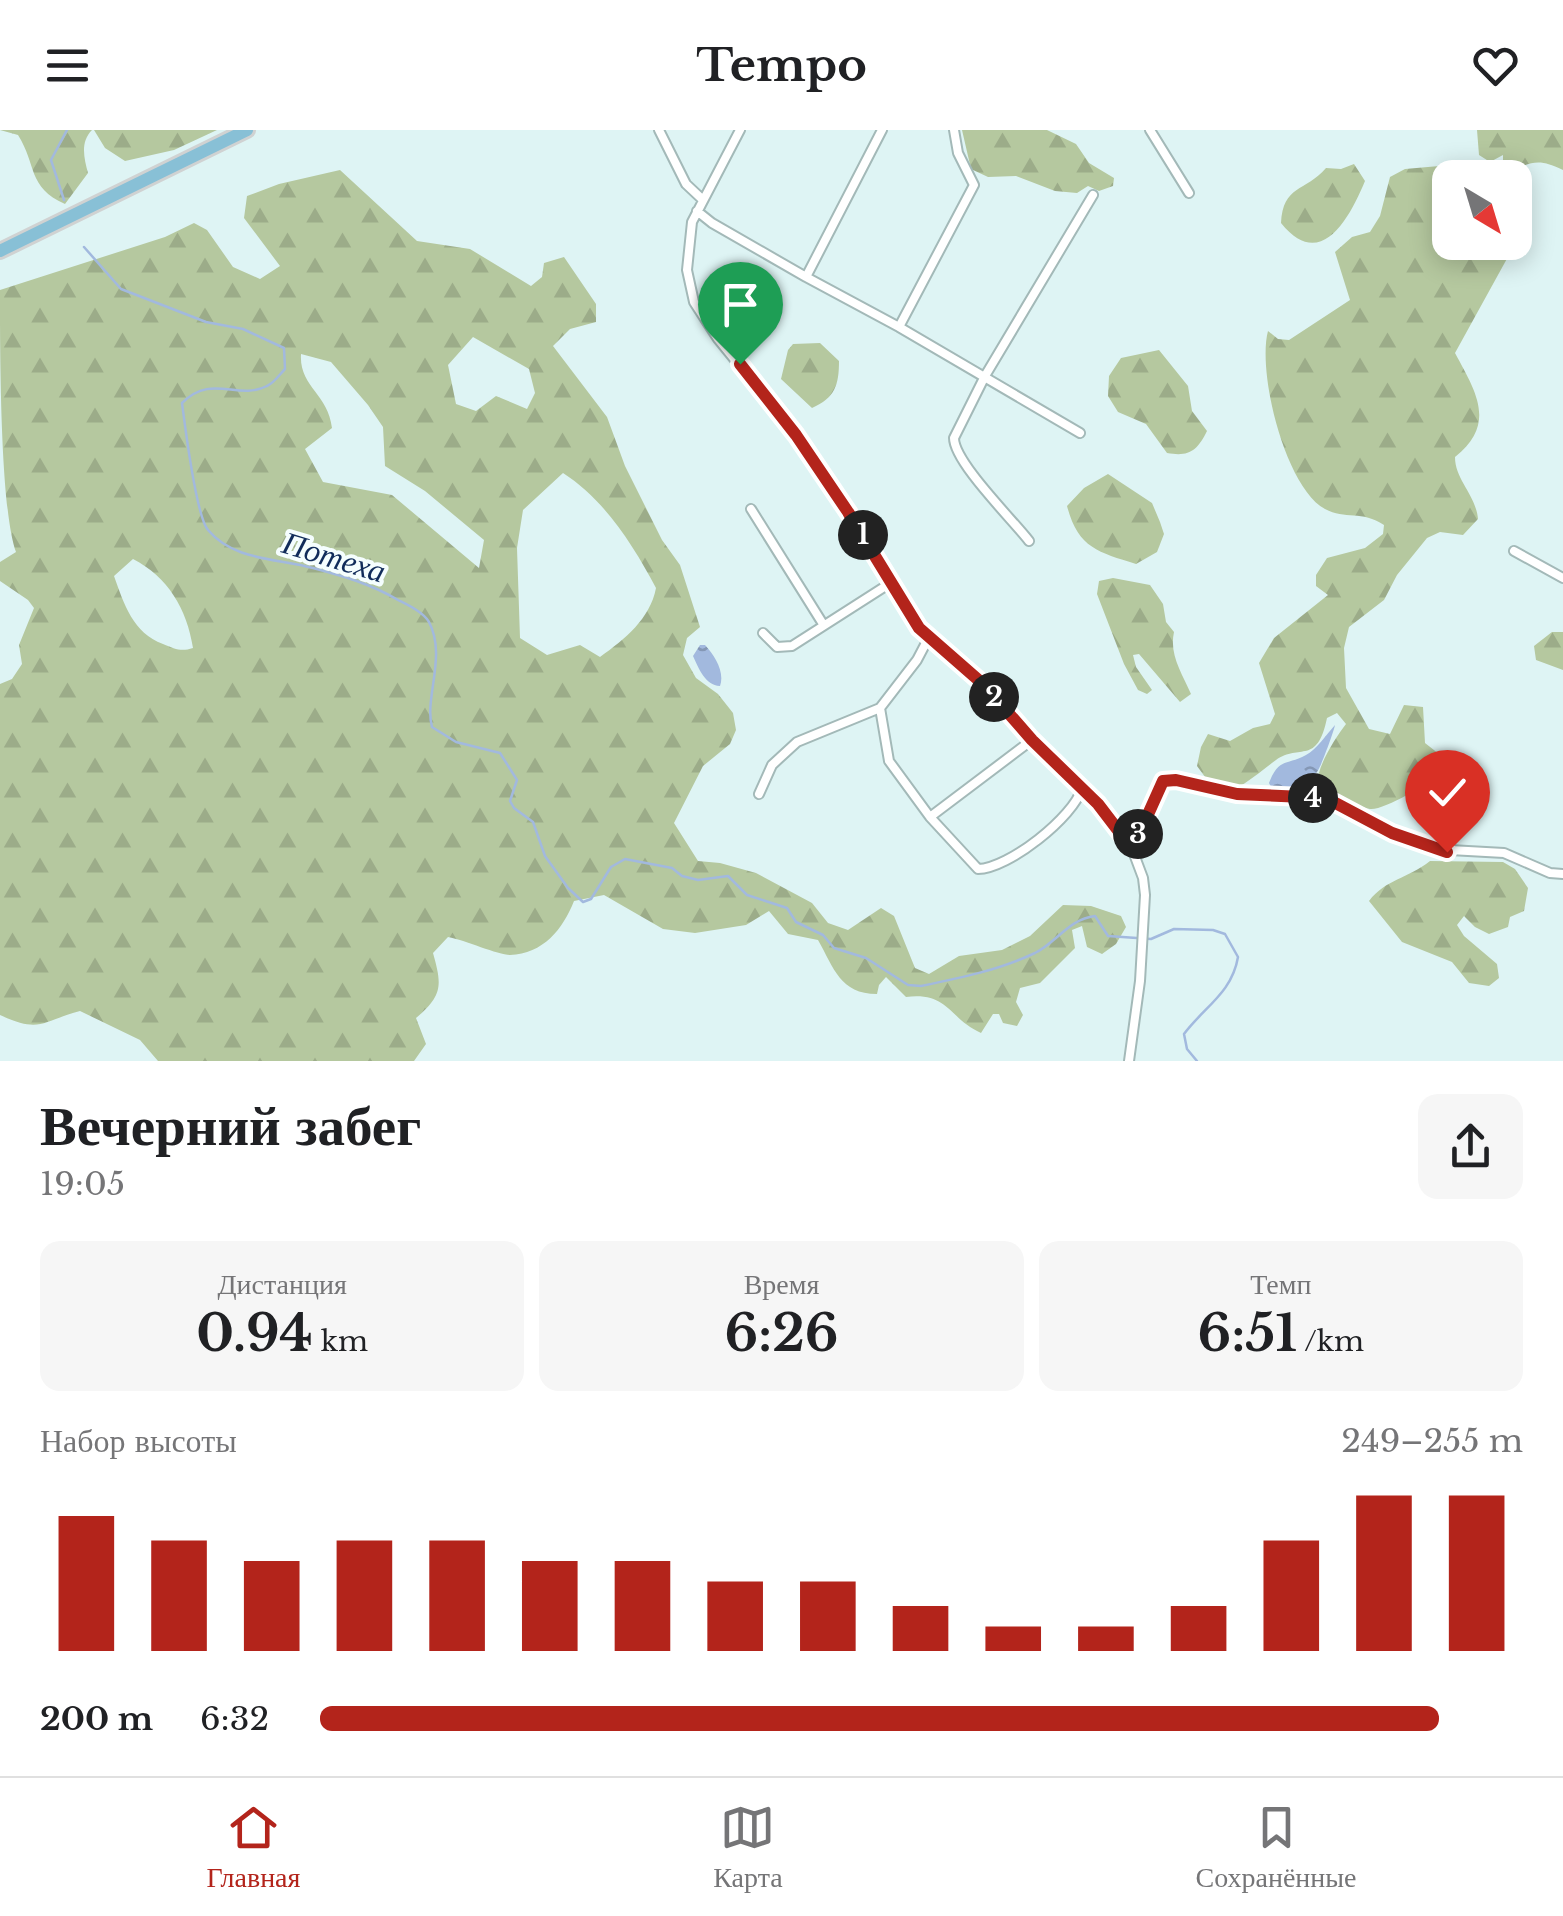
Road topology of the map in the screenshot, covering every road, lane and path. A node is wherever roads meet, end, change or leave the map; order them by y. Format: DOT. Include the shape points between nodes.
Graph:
graph roads {
  1 [pos="247,130"];
  2 [pos="658,130"];
  3 [pos="740,130"];
  4 [pos="882,130"];
  5 [pos="954,130"];
  6 [pos="1150,130"];
  7 [pos="1189,193"];
  8 [pos="1093,195"];
  9 [pos="703,200"];
  10 [pos="697,211"];
  11 [pos="0,251"];
  12 [pos="806,277"];
  13 [pos="899,327"];
  14 [pos="985,376"];
  15 [pos="1080,433"];
  16 [pos="751,509"];
  17 [pos="1029,540"];
  18 [pos="1514,551"];
  19 [pos="1563,578"];
  20 [pos="892,582"];
  21 [pos="823,624"];
  22 [pos="762,633"];
  23 [pos="928,638"];
  24 [pos="880,708"];
  25 [pos="1032,740"];
  26 [pos="1082,788"];
  27 [pos="759,794"];
  28 [pos="930,817"];
  29 [pos="1127,842"];
  30 [pos="1563,874"];
  31 [pos="1129,1061"];
  1 -- 11 [label="main road"];
  2 -- 9 [label="street" via="686,184"];
  3 -- 9 [label="street"];
  4 -- 12 [label="street"];
  5 -- 13 [label="street" via="974,185"];
  6 -- 7 [label="street"];
  8 -- 14 [label="street"];
  9 -- 10 [label="street"];
  10 -- 12 [label="street"];
  10 -- 20 [label="street" via="686,253 694,302 796,435"];
  12 -- 13 [label="street"];
  13 -- 14 [label="street"];
  14 -- 15 [label="street"];
  14 -- 17 [label="street" via="953,443"];
  16 -- 21 [label="street"];
  18 -- 19 [label="street"];
  20 -- 21 [label="street"];
  20 -- 23 [label="street"];
  21 -- 22 [label="street" via="784,648"];
  23 -- 24 [label="street"];
  23 -- 25 [label="street" via="983,684"];
  24 -- 27 [label="street" via="796,742 772,765"];
  24 -- 28 [label="street" via="889,761"];
  25 -- 26 [label="street"];
  25 -- 28 [label="street"];
  26 -- 28 [label="street" via="1073,808 1050,829 984,870 968,862"];
  26 -- 29 [label="street"];
  29 -- 30 [label="street" via="1141,830 1163,781 1176,780 1237,794 1326,798 1420,844 1447,852 1504,853"];
  29 -- 31 [label="street" via="1143,878 1144,925"];
}
